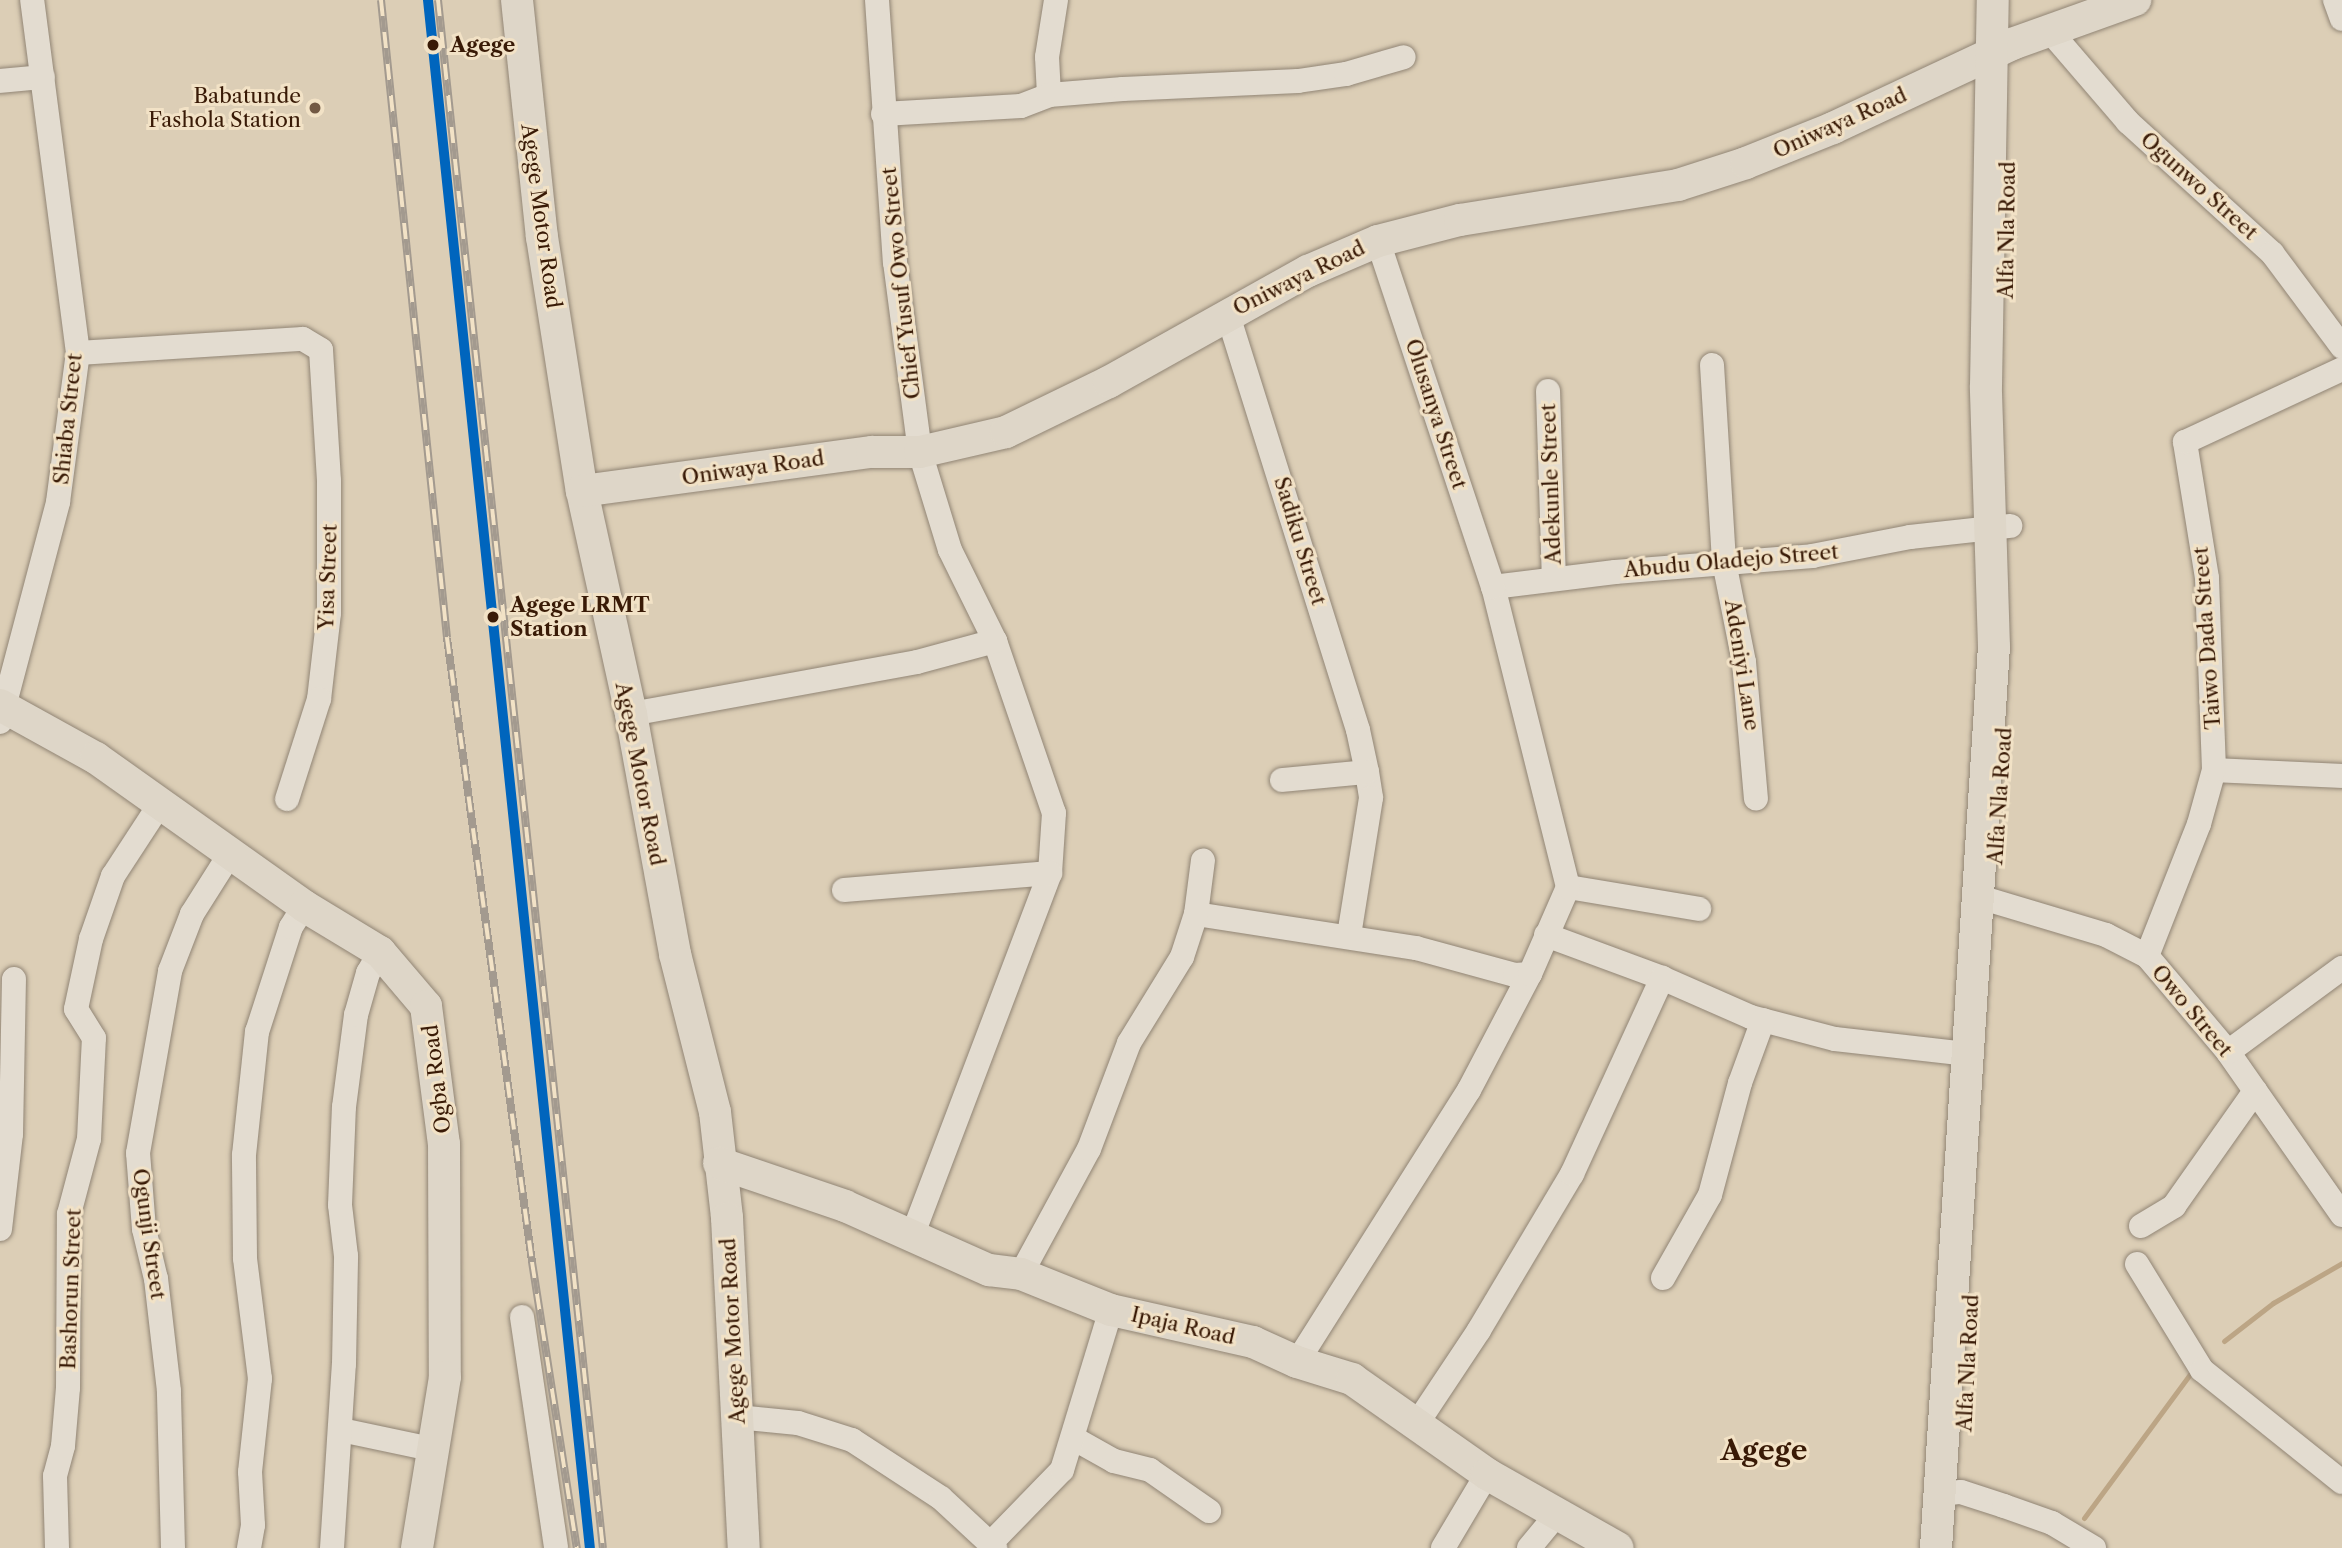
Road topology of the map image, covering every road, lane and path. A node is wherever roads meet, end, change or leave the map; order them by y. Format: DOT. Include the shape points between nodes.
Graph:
graph roads {
  1 [pos="32,0"];
  2 [pos="517,0"];
  3 [pos="877,0"];
  4 [pos="1056,0"];
  5 [pos="1993,0"];
  6 [pos="2012,0"];
  7 [pos="2135,0"];
  8 [pos="2335,0"];
  9 [pos="2342,19"];
  10 [pos="2049,30"];
  11 [pos="2002,49"];
  12 [pos="1404,57"];
  13 [pos="43,78"];
  14 [pos="0,80"];
  15 [pos="1049,95"];
  16 [pos="883,114"];
  17 [pos="1378,241"];
  18 [pos="1227,313"];
  19 [pos="2342,347"];
  20 [pos="78,353"];
  21 [pos="1712,365"];
  22 [pos="2342,369"];
  23 [pos="1548,391"];
  24 [pos="920,452"];
  25 [pos="582,491"];
  26 [pos="2002,526"];
  27 [pos="1724,562"];
  28 [pos="1554,578"];
  29 [pos="1493,587"];
  30 [pos="995,641"];
  31 [pos="2,712"];
  32 [pos="631,715"];
  33 [pos="2214,770"];
  34 [pos="1367,772"];
  35 [pos="2342,776"];
  36 [pos="1282,780"];
  37 [pos="1756,798"];
  38 [pos="288,799"];
  39 [pos="160,804"];
  40 [pos="230,854"];
  41 [pos="1203,860"];
  42 [pos="1050,873"];
  43 [pos="1568,887"];
  44 [pos="844,890"];
  45 [pos="1985,898"];
  46 [pos="304,906"];
  47 [pos="1699,909"];
  48 [pos="1196,914"];
  49 [pos="1546,935"];
  50 [pos="1349,936"];
  51 [pos="380,952"];
  52 [pos="2147,956"];
  53 [pos="2342,968"];
  54 [pos="1530,974"];
  55 [pos="1662,978"];
  56 [pos="13,979"];
  57 [pos="1763,1020"];
  58 [pos="2228,1052"];
  59 [pos="1966,1054"];
  60 [pos="2255,1091"];
  61 [pos="719,1163"];
  62 [pos="2342,1214"];
  63 [pos="2141,1226"];
  64 [pos="0,1229"];
  65 [pos="912,1236"];
  66 [pos="2137,1264"];
  67 [pos="1021,1274"];
  68 [pos="1662,1278"];
  69 [pos="1111,1310"];
  70 [pos="522,1317"];
  71 [pos="1297,1362"];
  72 [pos="737,1417"];
  73 [pos="1416,1424"];
  74 [pos="341,1430"];
  75 [pos="1073,1438"];
  76 [pos="436,1450"];
  77 [pos="1487,1474"];
  78 [pos="2342,1482"];
  79 [pos="1951,1493"];
  80 [pos="1209,1511"];
  81 [pos="1557,1514"];
  82 [pos="993,1546"];
  83 [pos="57,1548"];
  84 [pos="173,1548"];
  85 [pos="249,1548"];
  86 [pos="332,1548"];
  87 [pos="417,1548"];
  88 [pos="555,1548"];
  89 [pos="744,1548"];
  90 [pos="1443,1548"];
  91 [pos="1529,1548"];
  92 [pos="1618,1548"];
  93 [pos="1936,1548"];
  94 [pos="1955,1548"];
  95 [pos="2093,1548"];
  1 -- 13 [label="street, Shiaba Street"];
  2 -- 25 [label="main road, Agege Motor Road" via="542,237"];
  3 -- 16 [label="street, Chief Yusuf Owo Street"];
  4 -- 15 [label="street" via="1047,57"];
  5 -- 11 [label="main road"];
  6 -- 11 [label="main road"];
  7 -- 10 [label="main road, Oniwaya Road"];
  8 -- 9 [label="street"];
  10 -- 11 [label="main road, Oniwaya Road"];
  10 -- 19 [label="street, Ogunwo Street" via="2128,122 2272,253"];
  11 -- 17 [label="main road, Oniwaya Road" via="1833,128 1678,185 1460,220"];
  11 -- 26 [label="main road, Alfa Nla Road"];
  12 -- 15 [label="street" via="1298,81"];
  13 -- 14 [label="street"];
  13 -- 20 [label="street, Shiaba Street"];
  15 -- 16 [label="street" via="1021,106"];
  16 -- 24 [label="street, Chief Yusuf Owo Street" via="895,262"];
  17 -- 18 [label="main road, Oniwaya Road"];
  17 -- 29 [label="street, Olusanya Street"];
  18 -- 24 [label="main road, Oniwaya Road" via="1041,419"];
  18 -- 34 [label="street, Sadiku Street" via="1358,730"];
  20 -- 31 [label="street, Shiaba Street" via="58,502"];
  20 -- 38 [label="street, Yisa Street" via="303,339 321,350 330,481 329,613 319,699"];
  21 -- 27 [label="street, Adeniyi Lane"];
  22 -- 33 [label="street, Taiwo Dada Street" via="2185,443 2207,578"];
  23 -- 28 [label="street, Adekunle Street"];
  24 -- 25 [label="main road, Oniwaya Road" via="872,452"];
  24 -- 30 [label="street, Chief Yusuf Owo Street" via="950,550"];
  25 -- 32 [label="main road, Agege Motor Road"];
  26 -- 27 [label="street, Abudu Oladejo Street" via="1811,556"];
  26 -- 45 [label="main road, Alfa Nla Road"];
  27 -- 28 [label="street, Abudu Oladejo Street"];
  27 -- 37 [label="street, Adeniyi Lane" via="1744,663"];
  28 -- 29 [label="street, Abudu Oladejo Street"];
  29 -- 43 [label="street, Olusanya Street"];
  30 -- 32 [label="street" via="917,662"];
  30 -- 42 [label="street, Chief Yusuf Owo Street" via="1054,813"];
  31 -- 39 [label="main road, Ogba Road" via="96,758"];
  32 -- 61 [label="main road, Agege Motor Road" via="675,954 715,1112"];
  33 -- 35 [label="street"];
  33 -- 52 [label="street, Taiwo Dada Street" via="2199,824"];
  34 -- 36 [label="street"];
  34 -- 50 [label="street, Sadiku Street" via="1371,798"];
  39 -- 40 [label="main road, Ogba Road"];
  39 -- 83 [label="street, Bashorun Street" via="113,876 91,939 76,1009 94,1038 89,1139 69,1214 68,1388 63,1446 55,1476"];
  40 -- 46 [label="main road, Ogba Road"];
  40 -- 84 [label="street, Ogunji Street" via="192,914 170,971 138,1153 144,1229 156,1279 169,1391"];
  41 -- 48 [label="street"];
  42 -- 44 [label="street"];
  42 -- 65 [label="street, Chief Yusuf Owo Street"];
  43 -- 47 [label="street"];
  43 -- 49 [label="street"];
  45 -- 52 [label="street, Owo Street" via="2106,935"];
  45 -- 59 [label="main road, Alfa Nla Road"];
  45 -- 79 [label="main road, Alfa Nla Road"];
  46 -- 51 [label="main road, Ogba Road"];
  46 -- 85 [label="street" via="291,927 257,1032 244,1155 245,1258 260,1379 250,1472 253,1524"];
  48 -- 50 [label="street"];
  48 -- 67 [label="street" via="1182,957 1129,1043 1089,1149"];
  49 -- 54 [label="street"];
  49 -- 55 [label="street"];
  50 -- 54 [label="street" via="1416,948 1515,975"];
  51 -- 74 [label="street" via="368,973 356,1015 344,1107"];
  51 -- 76 [label="main road, Ogba Road" via="426,1006 432,1024 444,1144 445,1377"];
  52 -- 58 [label="street, Owo Street"];
  53 -- 58 [label="street"];
  54 -- 71 [label="street" via="1469,1090"];
  55 -- 57 [label="street"];
  55 -- 73 [label="street" via="1572,1174 1479,1330"];
  56 -- 64 [label="street" via="11,1134"];
  57 -- 59 [label="street" via="1835,1039"];
  57 -- 68 [label="street" via="1740,1083 1710,1195"];
  58 -- 60 [label="street, Owo Street"];
  59 -- 79 [label="main road, Alfa Nla Road"];
  60 -- 62 [label="street, Owo Street"];
  60 -- 63 [label="street" via="2174,1206"];
  61 -- 65 [label="main road, Ipaja Road" via="845,1206"];
  61 -- 72 [label="main road, Agege Motor Road" via="727,1218"];
  65 -- 67 [label="main road, Ipaja Road" via="989,1270"];
  66 -- 78 [label="street" via="2203,1370"];
  67 -- 69 [label="main road, Ipaja Road"];
  69 -- 71 [label="main road, Ipaja Road" via="1253,1342"];
  69 -- 75 [label="street"];
  70 -- 88 [label="street"];
  71 -- 73 [label="main road, Ipaja Road" via="1352,1380"];
  72 -- 82 [label="street" via="810,1425 852,1440 941,1499"];
  72 -- 89 [label="main road, Agege Motor Road"];
  73 -- 77 [label="main road, Ipaja Road"];
  74 -- 76 [label="street"];
  74 -- 86 [label="street"];
  75 -- 80 [label="street" via="1114,1461 1150,1470"];
  75 -- 82 [label="street" via="1062,1471"];
  76 -- 87 [label="main road, Ogba Road"];
  77 -- 81 [label="main road, Ipaja Road"];
  77 -- 90 [label="street"];
  79 -- 93 [label="main road, Alfa Nla Road"];
  79 -- 94 [label="main road, Alfa Nla Road"];
  79 -- 95 [label="street" via="2052,1523"];
  81 -- 91 [label="street"];
  81 -- 92 [label="main road, Ipaja Road"];
}
